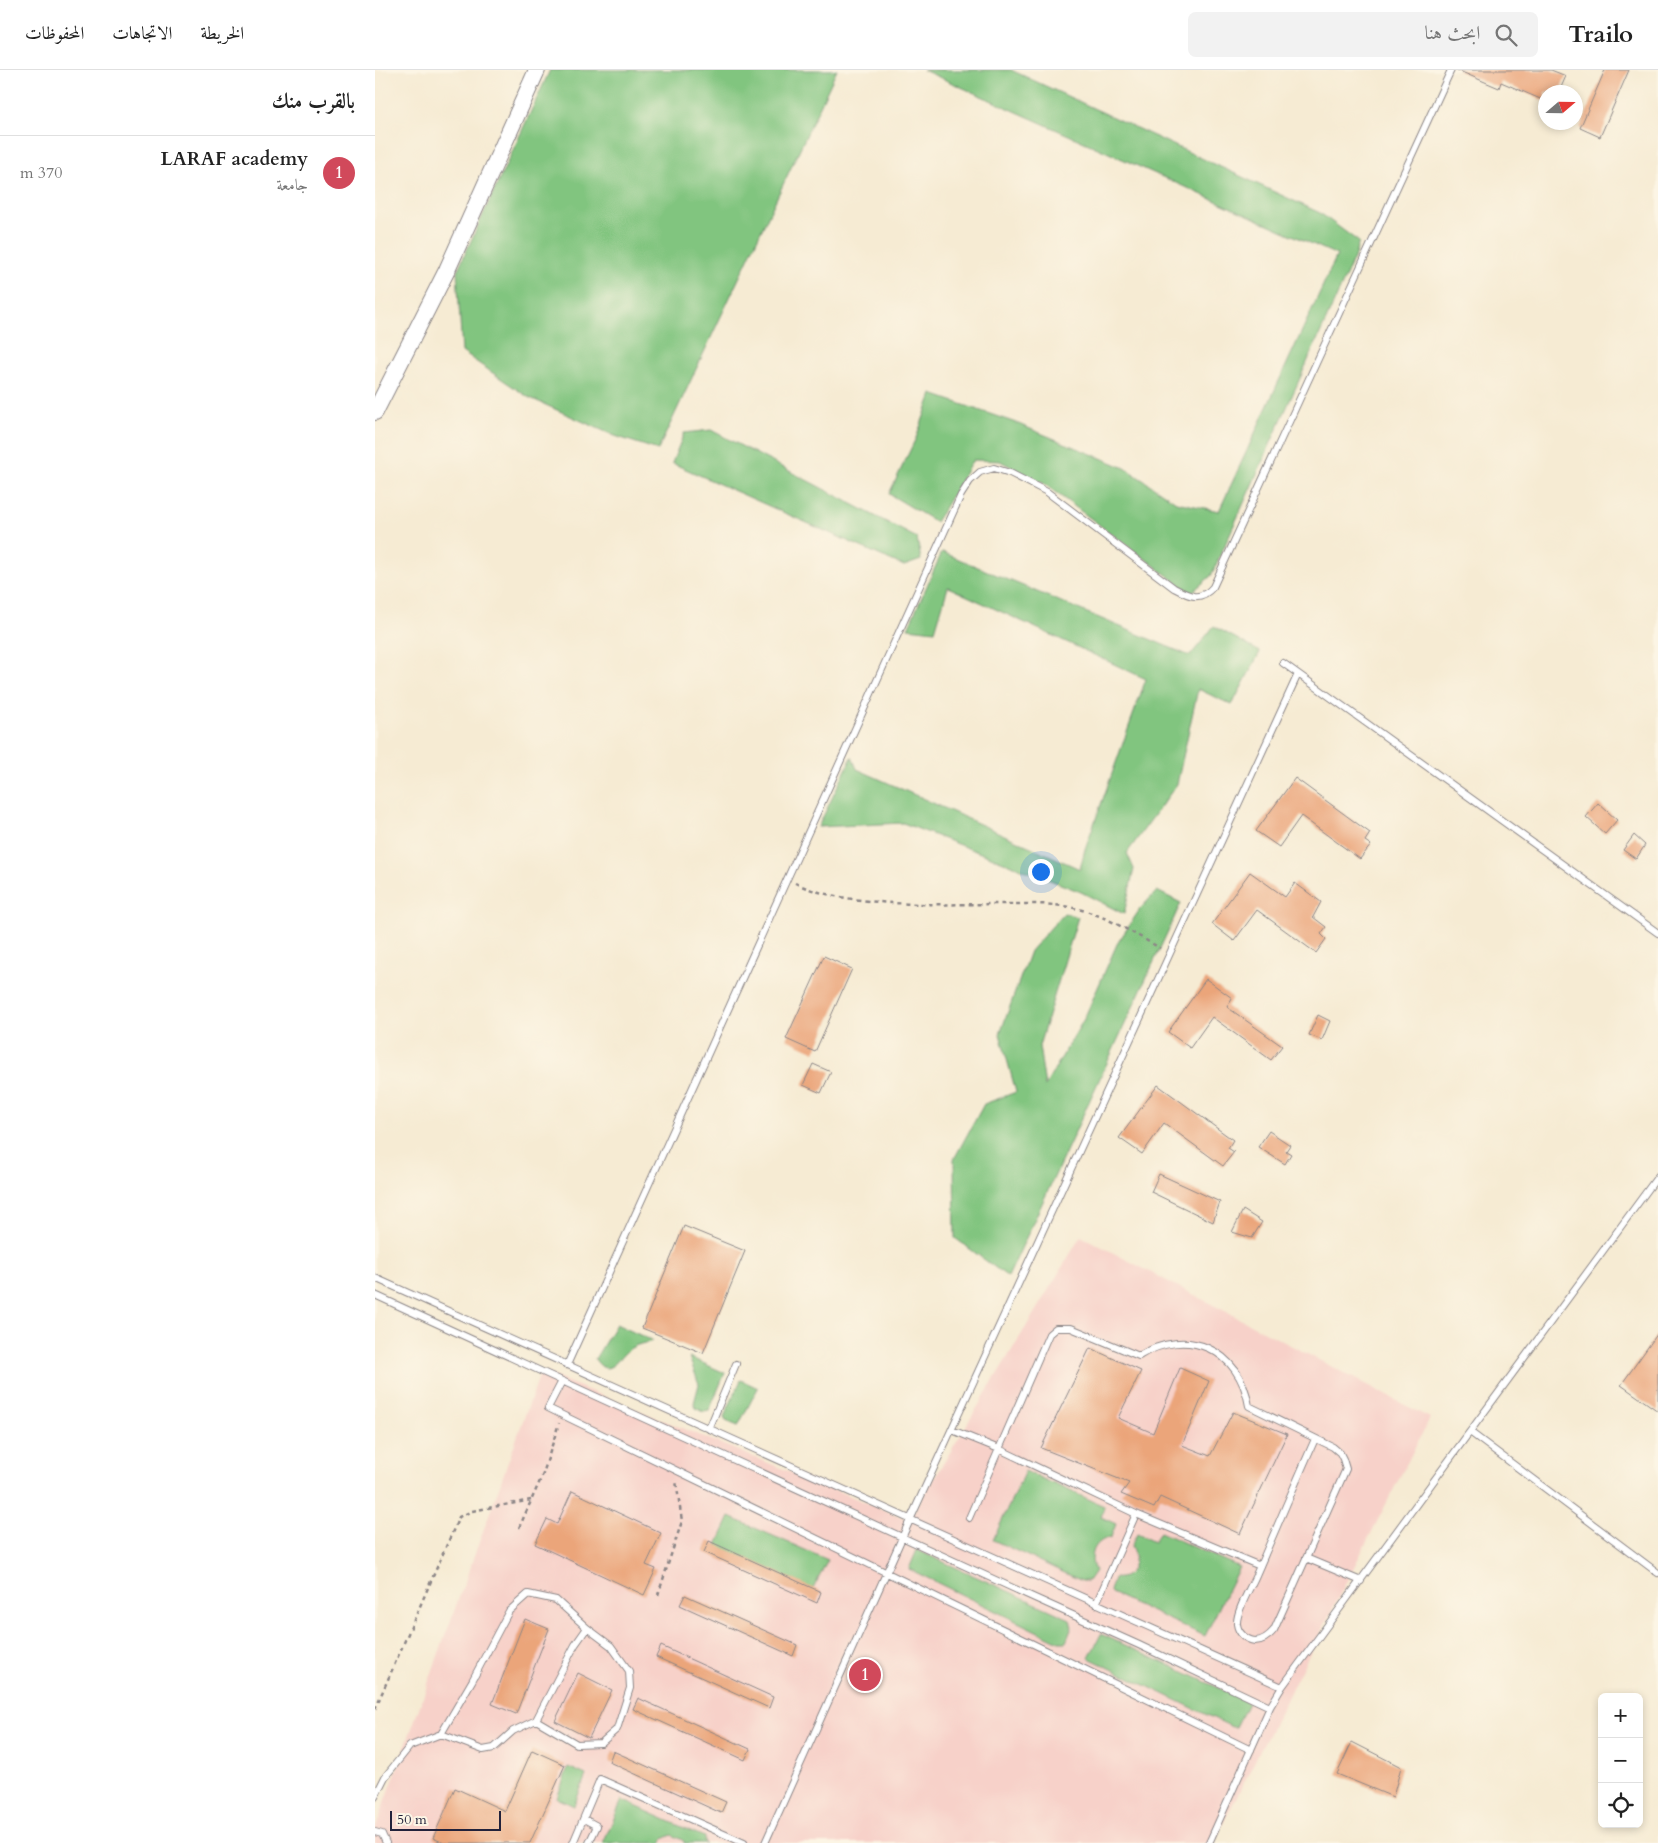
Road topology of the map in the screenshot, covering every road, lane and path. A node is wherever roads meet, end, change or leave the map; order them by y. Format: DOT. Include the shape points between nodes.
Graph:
graph roads {
  1 [pos="537,70"];
  2 [pos="1451,70"];
  3 [pos="375,412"];
  4 [pos="1283,663"];
  5 [pos="1298,674"];
  6 [pos="787,879"];
  7 [pos="1658,933"];
  8 [pos="1171,953"];
  9 [pos="1658,1176"];
  10 [pos="375,1278"];
  11 [pos="375,1295"];
  12 [pos="567,1364"];
  13 [pos="736,1364"];
  14 [pos="562,1381"];
  15 [pos="562,1415"];
  16 [pos="709,1429"];
  17 [pos="952,1430"];
  18 [pos="1470,1432"];
  19 [pos="1315,1439"];
  20 [pos="999,1450"];
  21 [pos="675,1470"];
  22 [pos="531,1500"];
  23 [pos="1136,1514"];
  24 [pos="969,1518"];
  25 [pos="910,1520"];
  26 [pos="519,1528"];
  27 [pos="902,1538"];
  28 [pos="1306,1558"];
  29 [pos="1260,1566"];
  30 [pos="887,1573"];
  31 [pos="1658,1573"];
  32 [pos="1361,1581"];
  33 [pos="658,1595"];
  34 [pos="1096,1604"];
  35 [pos="587,1628"];
  36 [pos="1282,1687"];
  37 [pos="1270,1708"];
  38 [pos="375,1709"];
  39 [pos="537,1720"];
  40 [pos="441,1734"];
  41 [pos="1251,1750"];
  42 [pos="375,1797"];
  43 [pos="584,1819"];
  44 [pos="375,1832"];
  45 [pos="385,1843"];
  46 [pos="573,1843"];
  47 [pos="589,1843"];
  48 [pos="745,1843"];
  49 [pos="765,1843"];
  50 [pos="1209,1843"];
  1 -- 3 [label="street" via="447,270"];
  2 -- 6 [label="lane" via="1213,587 1208,593 1189,596 1047,492 994,468 980,472 961,495"];
  4 -- 5 [label="lane"];
  5 -- 7 [label="lane"];
  5 -- 8 [label="lane"];
  6 -- 8 [label="path" via="806,888 843,897 879,901 1039,904 1078,908"];
  6 -- 12 [label="lane"];
  8 -- 17 [label="lane"];
  9 -- 18 [label="lane"];
  10 -- 12 [label="lane"];
  11 -- 14 [label="lane"];
  12 -- 16 [label="lane"];
  13 -- 16 [label="lane"];
  14 -- 15 [label="lane" via="548,1408"];
  14 -- 27 [label="lane"];
  15 -- 21 [label="lane"];
  15 -- 22 [label="path"];
  16 -- 25 [label="lane"];
  17 -- 20 [label="lane"];
  17 -- 25 [label="lane"];
  18 -- 31 [label="lane"];
  18 -- 32 [label="lane"];
  19 -- 20 [label="lane" via="1249,1406 1232,1366 1212,1350 1198,1344 1169,1344 1153,1347 1139,1356 1063,1327 1049,1334"];
  19 -- 28 [label="lane" via="1340,1453 1346,1469"];
  19 -- 29 [label="lane"];
  20 -- 23 [label="lane"];
  20 -- 24 [label="lane"];
  21 -- 30 [label="lane"];
  21 -- 33 [label="path" via="683,1521"];
  22 -- 26 [label="path"];
  22 -- 38 [label="path" via="472,1510 459,1517"];
  23 -- 29 [label="lane"];
  23 -- 34 [label="lane"];
  25 -- 27 [label="lane"];
  25 -- 34 [label="lane"];
  27 -- 30 [label="lane"];
  27 -- 37 [label="lane"];
  28 -- 29 [label="lane" via="1274,1630 1259,1641 1242,1635 1237,1626"];
  28 -- 32 [label="lane"];
  30 -- 41 [label="lane"];
  30 -- 49 [label="lane"];
  32 -- 36 [label="lane"];
  34 -- 36 [label="lane"];
  35 -- 39 [label="lane"];
  35 -- 39 [label="lane" via="611,1646 629,1671 630,1688 617,1729 601,1743 577,1744"];
  35 -- 40 [label="lane" via="557,1600 528,1594 509,1611"];
  36 -- 37 [label="lane"];
  37 -- 41 [label="lane"];
  39 -- 40 [label="lane" via="513,1731 494,1748 483,1750"];
  40 -- 42 [label="lane" via="410,1746 385,1777"];
  41 -- 50 [label="lane"];
  43 -- 46 [label="lane"];
  43 -- 47 [label="lane" via="597,1826"];
  43 -- 48 [label="lane" via="601,1779"];
  44 -- 45 [label="lane" via="382,1834"];
}
